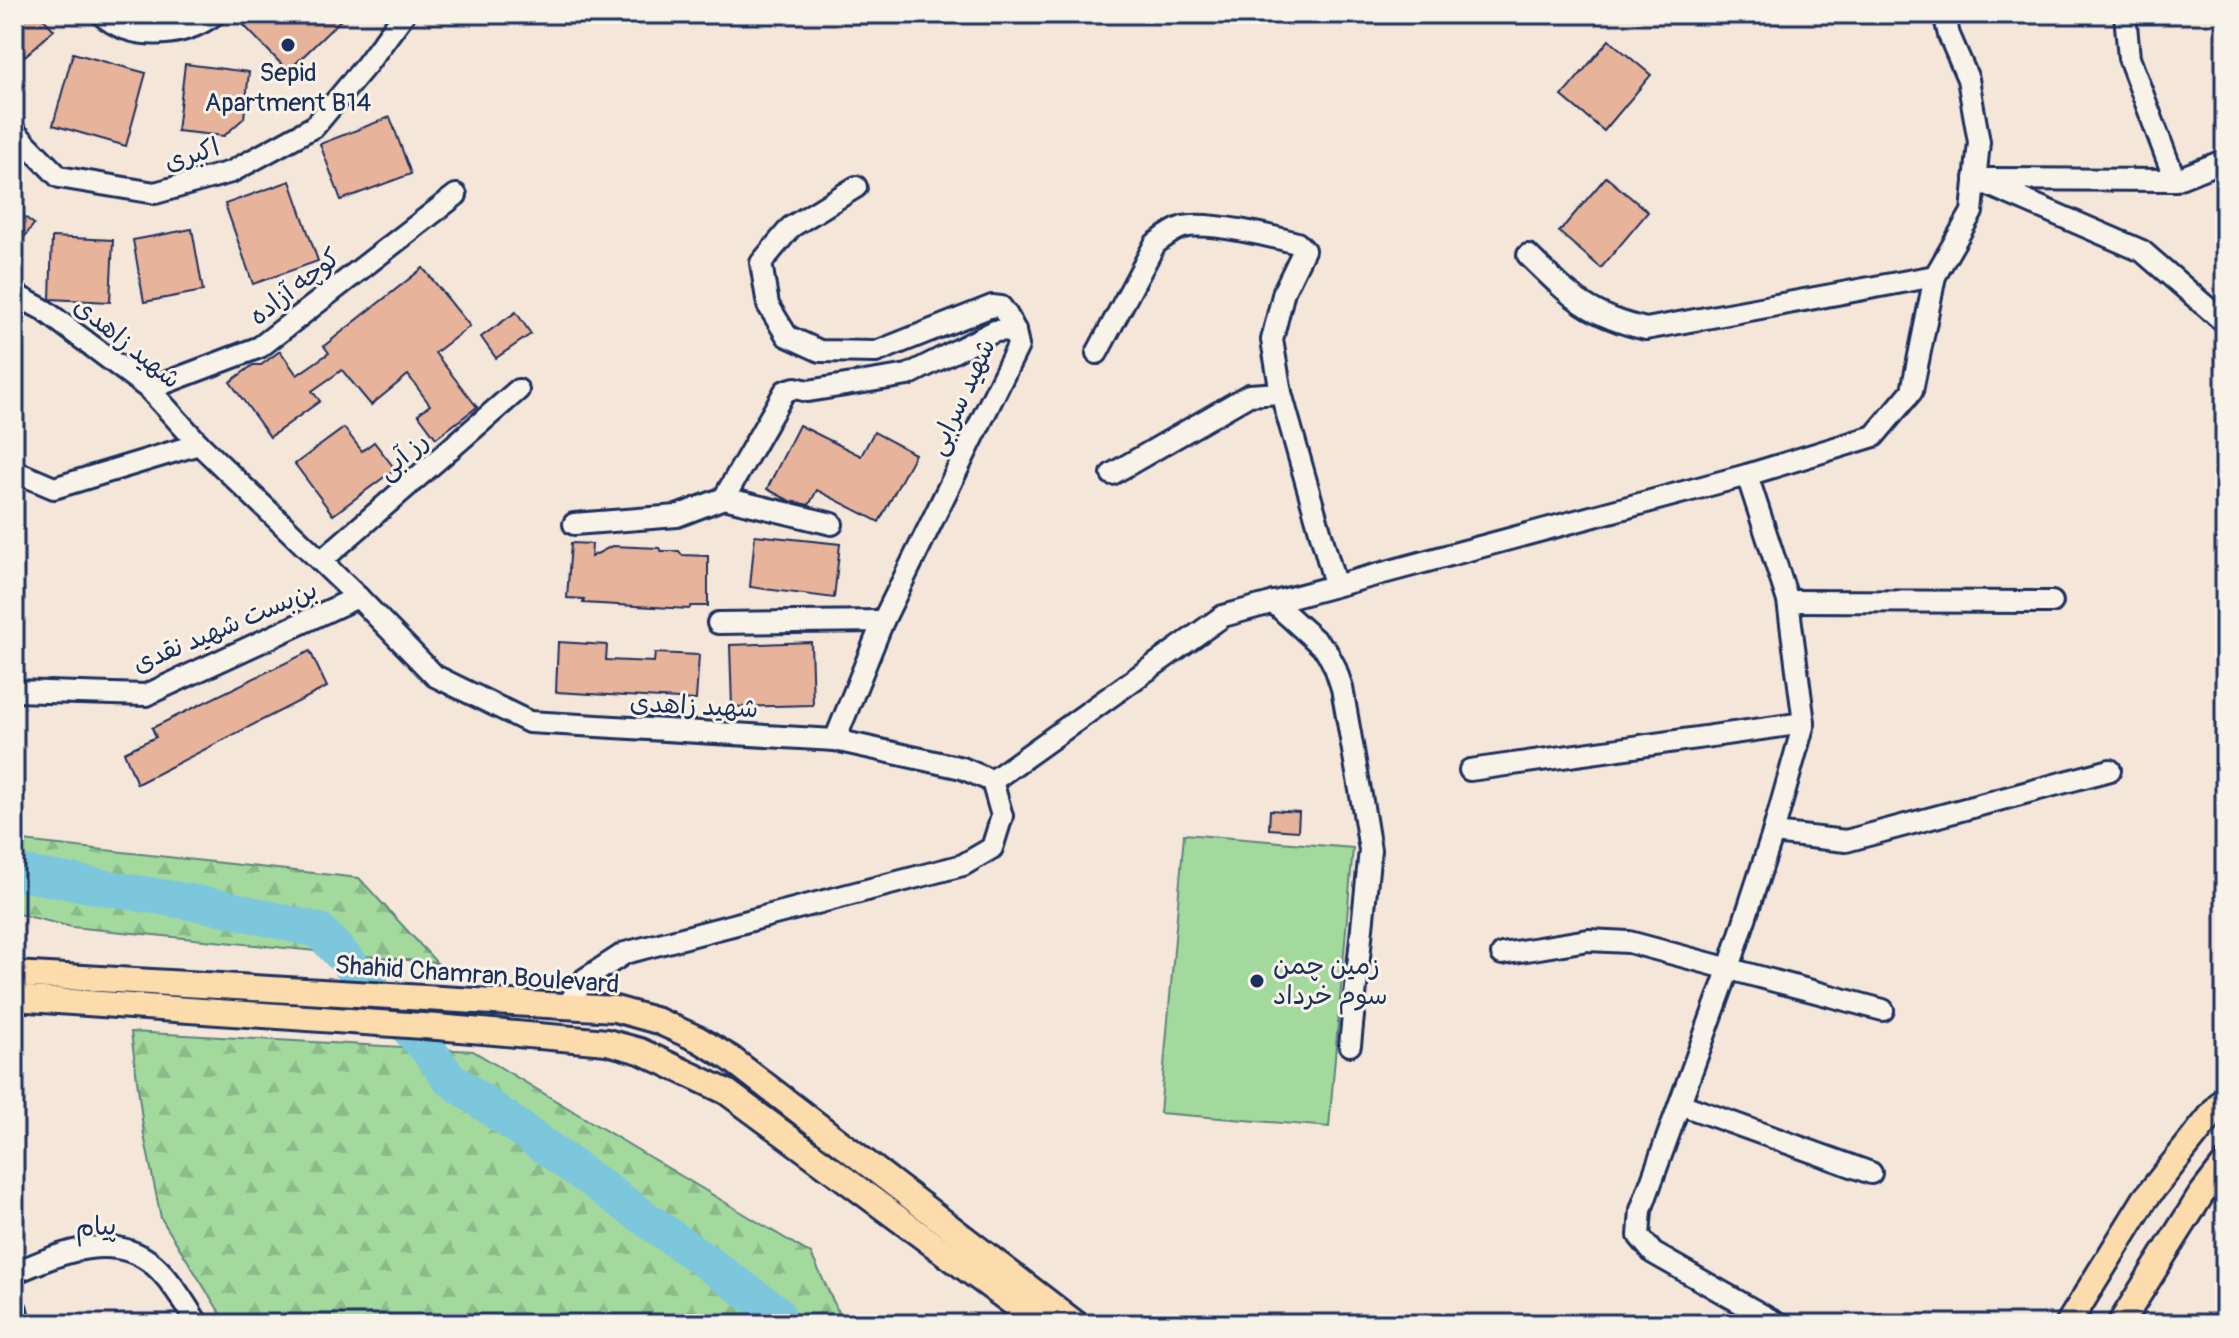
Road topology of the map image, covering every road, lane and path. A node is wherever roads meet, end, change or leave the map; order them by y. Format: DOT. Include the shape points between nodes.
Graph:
graph roads {
  1 [pos="101,14"];
  2 [pos="215,14"];
  3 [pos="404,14"];
  4 [pos="1944,14"];
  5 [pos="2125,14"];
  6 [pos="14,131"];
  7 [pos="2225,160"];
  8 [pos="1975,179"];
  9 [pos="2175,180"];
  10 [pos="856,187"];
  11 [pos="456,195"];
  12 [pos="1528,255"];
  13 [pos="1935,276"];
  14 [pos="14,294"];
  15 [pos="2225,323"];
  16 [pos="1015,330"];
  17 [pos="1097,353"];
  18 [pos="149,389"];
  19 [pos="518,390"];
  20 [pos="1281,393"];
  21 [pos="199,444"];
  22 [pos="14,471"];
  23 [pos="1112,474"];
  24 [pos="1747,475"];
  25 [pos="724,498"];
  26 [pos="574,524"];
  27 [pos="832,524"];
  28 [pos="321,561"];
  29 [pos="1335,584"];
  30 [pos="358,597"];
  31 [pos="1788,601"];
  32 [pos="1273,602"];
  33 [pos="2052,602"];
  34 [pos="883,621"];
  35 [pos="718,623"];
  36 [pos="14,691"];
  37 [pos="1804,723"];
  38 [pos="835,740"];
  39 [pos="1470,770"];
  40 [pos="2110,770"];
  41 [pos="992,781"];
  42 [pos="1773,833"];
  43 [pos="1502,954"];
  44 [pos="1729,968"];
  45 [pos="14,974"];
  46 [pos="14,998"];
  47 [pos="566,1007"];
  48 [pos="1883,1010"];
  49 [pos="565,1038"];
  50 [pos="1350,1045"];
  51 [pos="2225,1098"];
  52 [pos="1680,1104"];
  53 [pos="2225,1164"];
  54 [pos="1871,1173"];
  55 [pos="14,1273"];
  56 [pos="14,1310"];
  57 [pos="17,1324"];
  58 [pos="198,1324"];
  59 [pos="1041,1324"];
  60 [pos="1076,1324"];
  61 [pos="1778,1324"];
  62 [pos="2068,1324"];
  63 [pos="2120,1324"];
  1 -- 2 [label="street" via="136,32 163,35"];
  3 -- 6 [label="street, اکبری" via="315,126 231,172 155,193 59,177"];
  4 -- 8 [label="street" via="1968,79 1979,142"];
  5 -- 9 [label="street" via="2129,58"];
  7 -- 9 [label="street"];
  8 -- 9 [label="street"];
  8 -- 13 [label="street" via="1972,212"];
  8 -- 15 [label="street" via="2142,251"];
  10 -- 16 [label="street" via="791,227 761,263 768,305 787,336 820,351 876,352 992,306 1001,307"];
  11 -- 18 [label="street, کوچه آزاده" via="260,347"];
  12 -- 13 [label="street" via="1577,302 1619,323 1646,329"];
  13 -- 24 [label="street" via="1912,391 1874,436"];
  14 -- 18 [label="street, شهید زاهدی" via="44,310"];
  16 -- 25 [label="street, شهید سرابی" via="995,331 908,375 785,391"];
  16 -- 34 [label="street, شهید سرابی" via="1018,346"];
  17 -- 20 [label="street" via="1155,244 1171,233 1184,227 1215,227 1288,240 1304,250 1284,291 1272,340"];
  18 -- 21 [label="street, شهید زاهدی"];
  19 -- 28 [label="street, رز آبی"];
  20 -- 23 [label="street" via="1249,395"];
  20 -- 29 [label="street"];
  21 -- 22 [label="street" via="54,488"];
  21 -- 28 [label="street, شهید زاهدی"];
  24 -- 29 [label="street"];
  24 -- 31 [label="street"];
  25 -- 26 [label="street" via="677,516"];
  25 -- 27 [label="street"];
  28 -- 30 [label="street, شهید زاهدی"];
  29 -- 32 [label="street"];
  30 -- 36 [label="street, بن‌بست شهید نقدی" via="146,695"];
  30 -- 38 [label="street, شهید زاهدی" via="435,676 529,722"];
  31 -- 33 [label="street"];
  31 -- 37 [label="street"];
  32 -- 41 [label="street" via="1223,616"];
  32 -- 50 [label="street" via="1326,650 1335,667 1363,807 1370,850"];
  34 -- 35 [label="street"];
  34 -- 38 [label="street, شهید سرابی"];
  37 -- 39 [label="street"];
  37 -- 42 [label="street"];
  38 -- 41 [label="street, شهید زاهدی" via="962,768"];
  40 -- 42 [label="street" via="1846,841"];
  41 -- 47 [label="street" via="1002,816 992,848 963,865 625,953 585,979"];
  42 -- 44 [label="street"];
  43 -- 44 [label="street" via="1588,940 1629,942"];
  44 -- 48 [label="street"];
  44 -- 52 [label="street"];
  45 -- 47 [label="main road, Shahid Chamran Boulevard"];
  46 -- 49 [label="main road, Shahid Chamran Boulevard"];
  47 -- 49 [label="main road"];
  47 -- 60 [label="main road, Shahid Chamran Boulevard" via="615,1009 658,1021 730,1058"];
  49 -- 59 [label="main road, Shahid Chamran Boulevard" via="640,1051 727,1092"];
  51 -- 62 [label="main road" via="2145,1199"];
  52 -- 54 [label="street"];
  52 -- 61 [label="street" via="1641,1210 1639,1236 1653,1253"];
  53 -- 63 [label="main road"];
  55 -- 58 [label="street, پیام" via="83,1248 132,1252 153,1264"];
  56 -- 57 [label="main road"];
}
